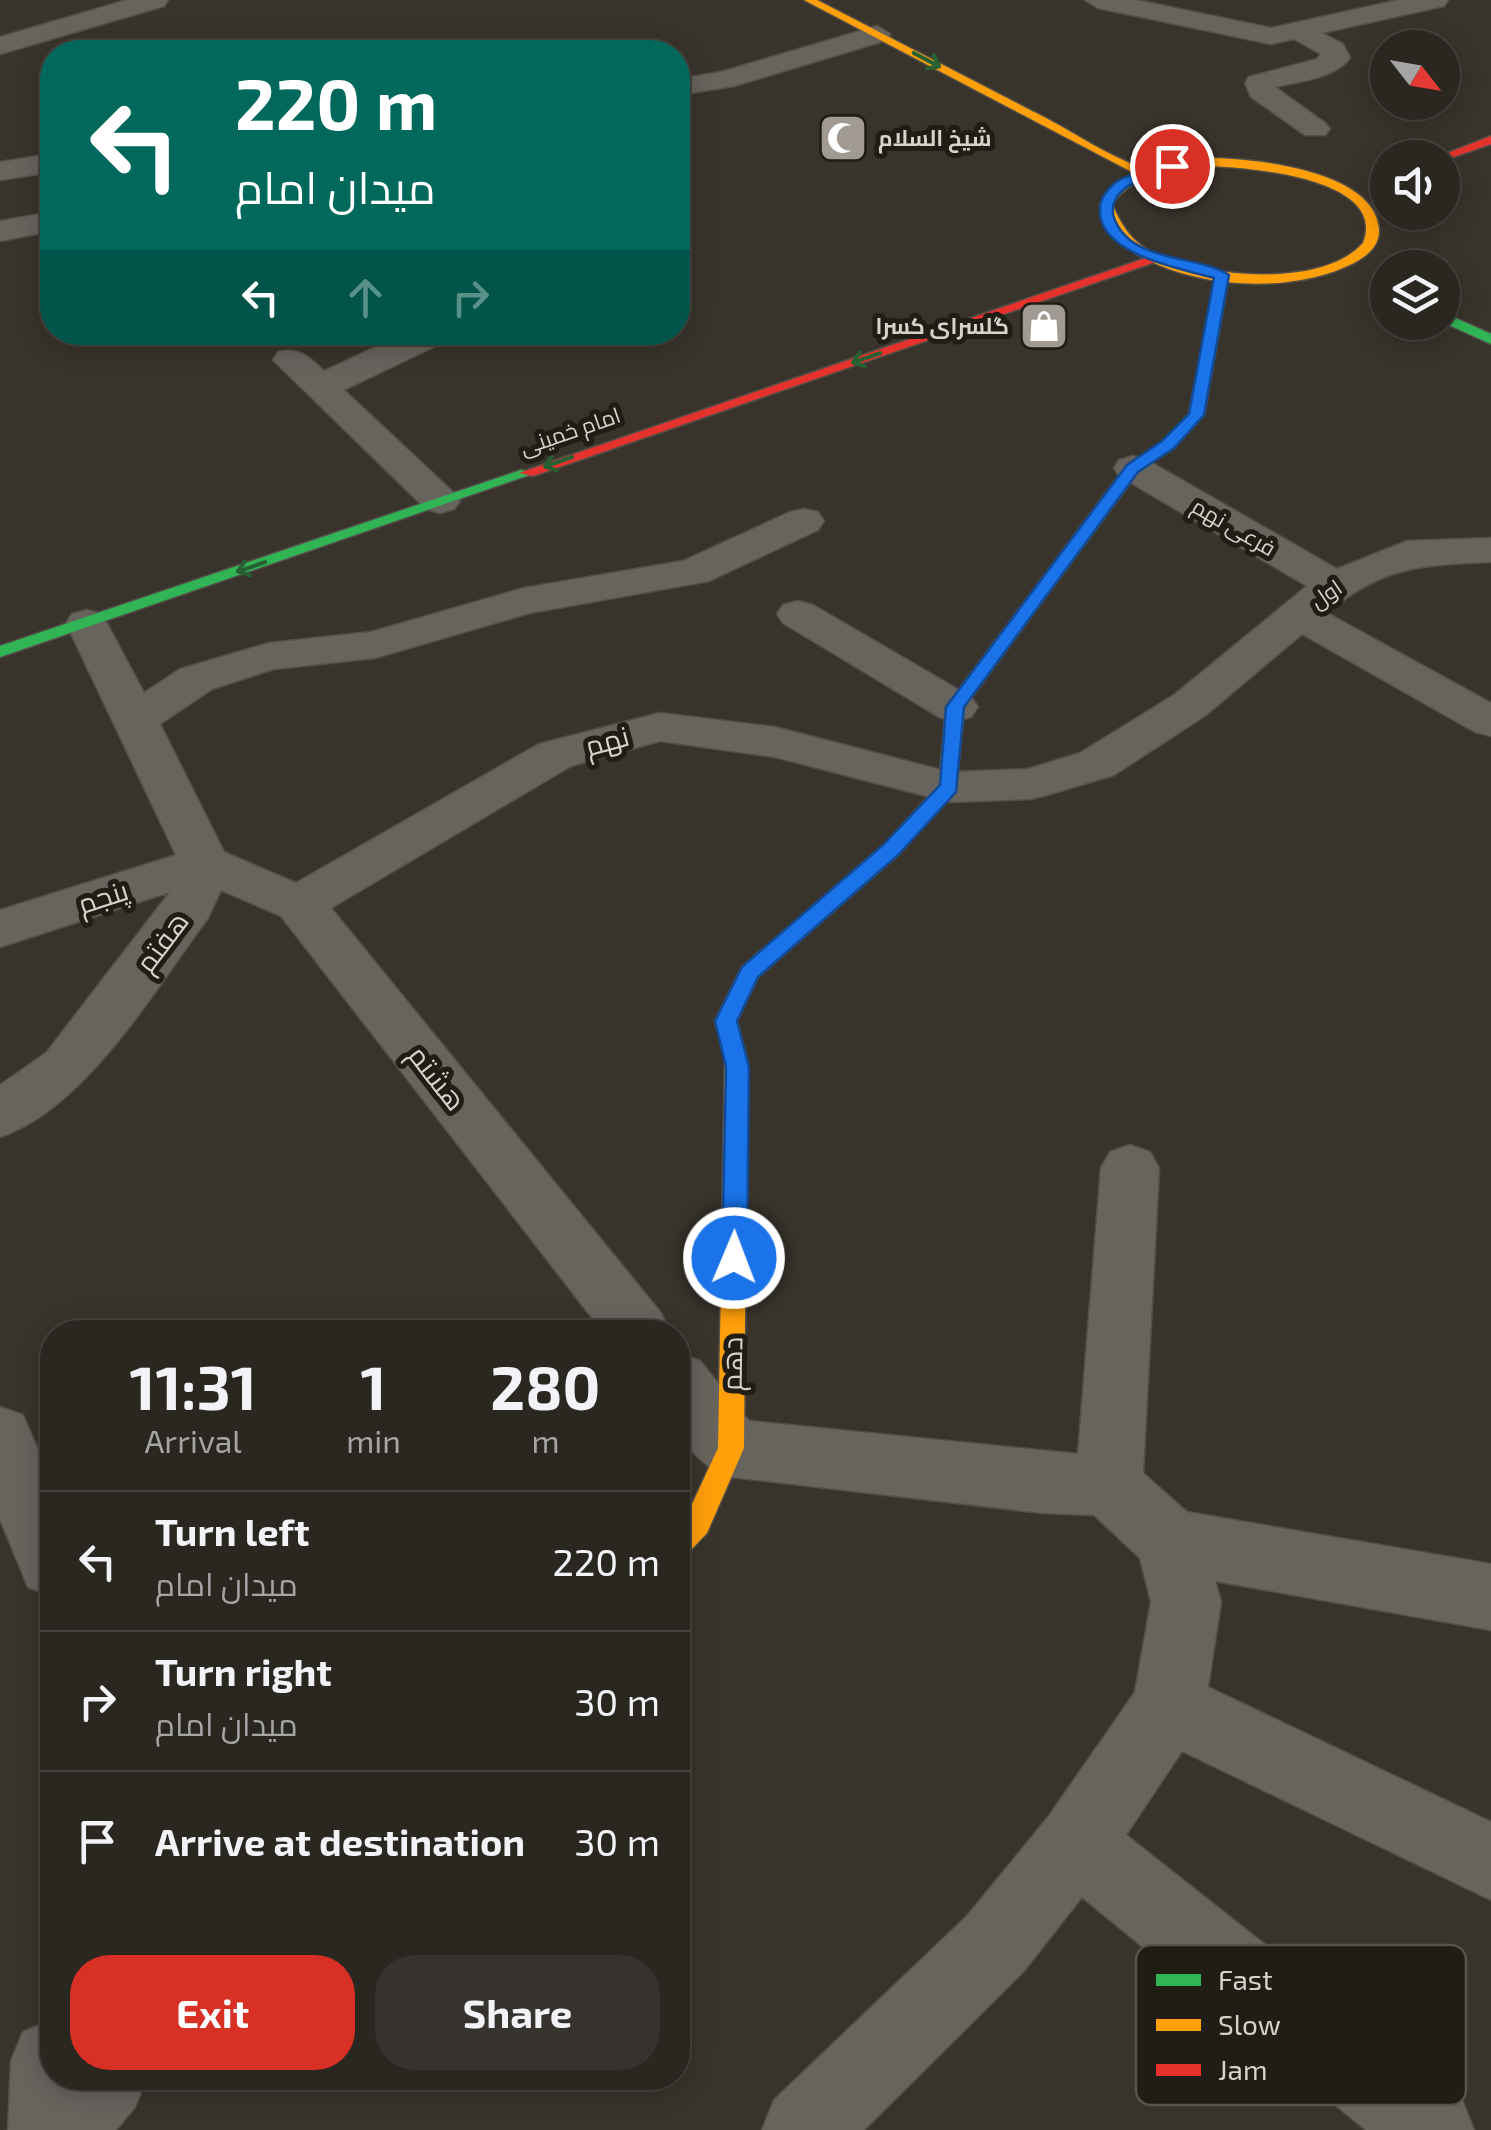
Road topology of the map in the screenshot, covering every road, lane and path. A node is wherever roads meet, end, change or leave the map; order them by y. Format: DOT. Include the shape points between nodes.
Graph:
graph roads {
  1 [pos="155,0"];
  2 [pos="809,0"];
  3 [pos="1098,0"];
  4 [pos="1176,0"];
  5 [pos="1434,0"];
  6 [pos="1149,10"];
  7 [pos="1284,33"];
  8 [pos="877,34"];
  9 [pos="0,46"];
  10 [pos="690,86"];
  11 [pos="1315,129"];
  12 [pos="1491,140"];
  13 [pos="1460,151"];
  14 [pos="40,166"];
  15 [pos="0,171"];
  16 [pos="1142,173"];
  17 [pos="1370,182"];
  18 [pos="1343,192"];
  19 [pos="40,224"];
  20 [pos="0,230"];
  21 [pos="1158,259"];
  22 [pos="1340,266"];
  23 [pos="1222,275"];
  24 [pos="1370,281"];
  25 [pos="1460,323"];
  26 [pos="1487,333"];
  27 [pos="410,345"];
  28 [pos="292,360"];
  29 [pos="320,387"];
  30 [pos="1133,468"];
  31 [pos="440,501"];
  32 [pos="804,521"];
  33 [pos="1491,550"];
  34 [pos="1335,586"];
  35 [pos="798,614"];
  36 [pos="1297,614"];
  37 [pos="86,623"];
  38 [pos="0,652"];
  39 [pos="955,707"];
  40 [pos="136,718"];
  41 [pos="1491,722"];
  42 [pos="949,787"];
  43 [pos="205,863"];
  44 [pos="299,904"];
  45 [pos="0,928"];
  46 [pos="0,1116"];
  47 [pos="1130,1168"];
  48 [pos="629,1320"];
  49 [pos="690,1396"];
  50 [pos="0,1436"];
  51 [pos="731,1448"];
  52 [pos="1108,1485"];
  53 [pos="690,1531"];
  54 [pos="40,1534"];
  55 [pos="1170,1541"];
  56 [pos="1491,1597"];
  57 [pos="1168,1706"];
  58 [pos="1076,1842"];
  59 [pos="1491,1862"];
  60 [pos="1203,1945"];
  61 [pos="51,2090"];
  62 [pos="96,2090"];
  63 [pos="1401,2105"];
  64 [pos="50,2130"];
  65 [pos="62,2130"];
  66 [pos="804,2130"];
  67 [pos="1432,2130"];
  1 -- 9 [label="street"];
  2 -- 8 [label="main road"];
  3 -- 6 [label="street"];
  4 -- 6 [label="street"];
  5 -- 7 [label="street"];
  6 -- 7 [label="street"];
  7 -- 11 [label="street" via="1333,50 1336,58 1258,83"];
  8 -- 10 [label="street"];
  8 -- 16 [label="main road, one-way"];
  12 -- 13 [label="main road"];
  14 -- 15 [label="street"];
  16 -- 18 [label="main road" via="1206,162 1244,164"];
  16 -- 21 [label="main road" via="1108,198 1106,213 1122,238"];
  17 -- 18 [label="main road"];
  18 -- 22 [label="main road" via="1370,217 1374,231 1370,244"];
  19 -- 20 [label="street"];
  21 -- 23 [label="main road"];
  21 -- 31 [label="main road, امام خمینی, one-way"];
  22 -- 23 [label="main road" via="1286,277"];
  22 -- 24 [label="main road"];
  23 -- 30 [label="main road" via="1196,415"];
  25 -- 26 [label="main road"];
  27 -- 29 [label="street"];
  28 -- 29 [label="street"];
  29 -- 31 [label="street"];
  30 -- 34 [label="street, فرعی نهم"];
  30 -- 39 [label="main road"];
  31 -- 37 [label="main road, امام خمینی, one-way"];
  32 -- 40 [label="street" via="694,572 524,601 376,645 269,656 196,679"];
  33 -- 34 [label="street, اول" via="1407,553"];
  34 -- 36 [label="street, اول"];
  35 -- 39 [label="street"];
  36 -- 41 [label="street"];
  36 -- 42 [label="street, اول" via="1190,705 1097,764 1030,784"];
  37 -- 38 [label="main road, امام خمینی"];
  37 -- 40 [label="street"];
  39 -- 42 [label="main road"];
  40 -- 43 [label="street"];
  42 -- 44 [label="street, نهم" via="775,742 660,727 554,755"];
  42 -- 51 [label="main road, دهم" via="890,850 750,972 726,1021 738,1067"];
  43 -- 44 [label="street, هشتم"];
  43 -- 45 [label="street, پنجم"];
  43 -- 46 [label="street, هفتم" via="190,906 64,1068"];
  44 -- 48 [label="street, هشتم"];
  47 -- 52 [label="street"];
  49 -- 51 [label="street"];
  50 -- 54 [label="street"];
  51 -- 52 [label="street" via="1043,1484"];
  51 -- 53 [label="main road, دهم"];
  52 -- 55 [label="street"];
  55 -- 56 [label="street"];
  55 -- 57 [label="street" via="1186,1602"];
  57 -- 58 [label="street"];
  57 -- 59 [label="street"];
  58 -- 60 [label="street"];
  58 -- 66 [label="street" via="995,1944"];
  61 -- 64 [label="street"];
  62 -- 65 [label="street"];
  63 -- 67 [label="street"];
}
